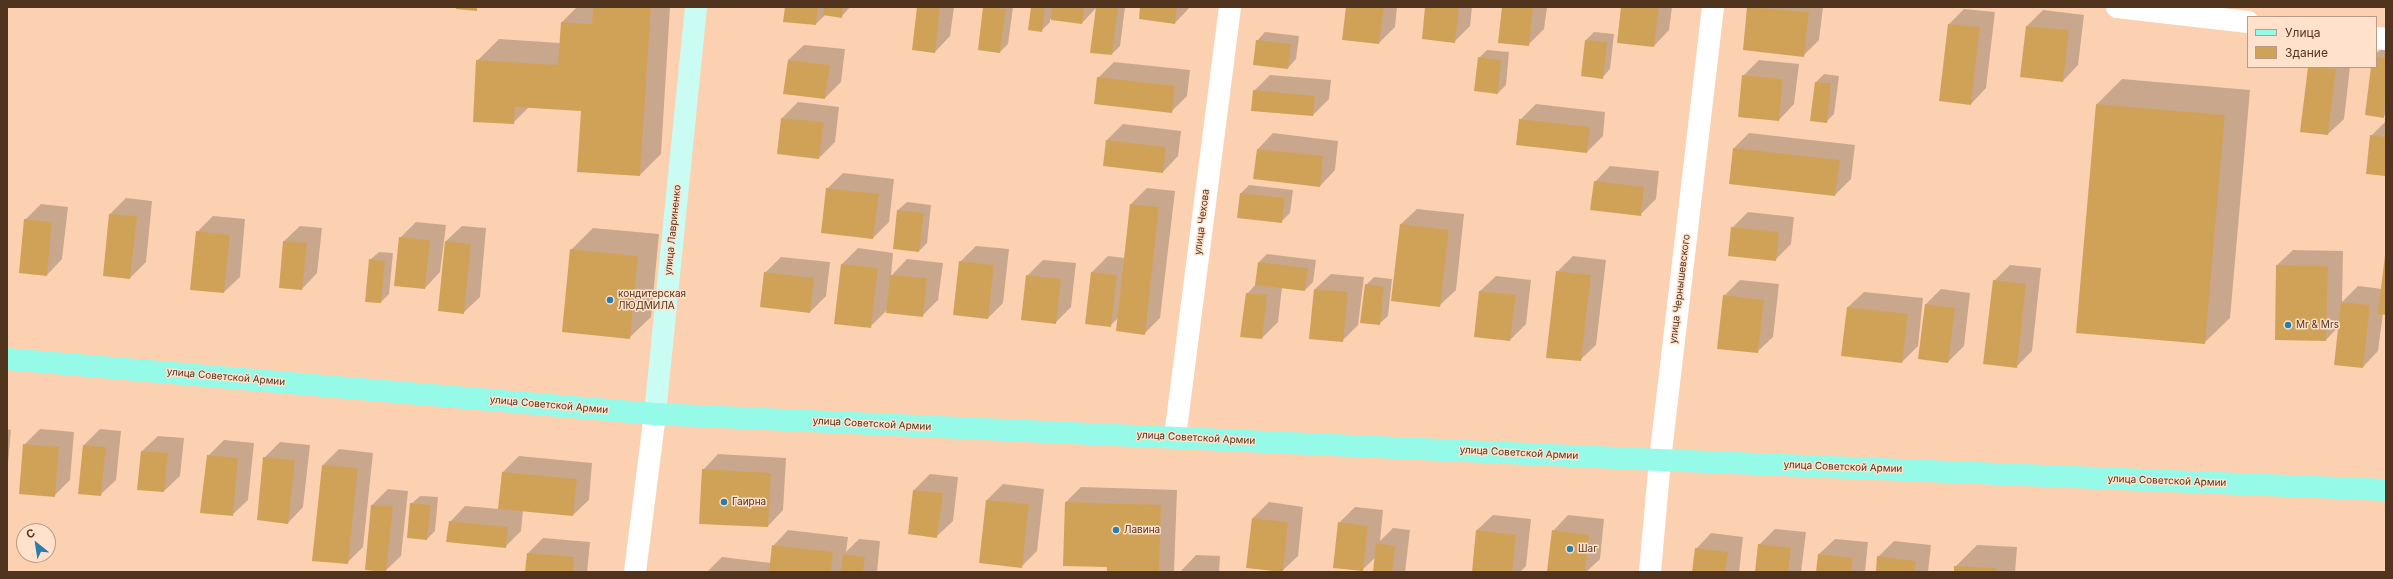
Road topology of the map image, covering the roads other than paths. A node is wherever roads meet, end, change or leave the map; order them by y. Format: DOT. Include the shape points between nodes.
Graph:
graph roads {
  1 [pos="696,7"];
  2 [pos="1230,7"];
  3 [pos="1712,7"];
  4 [pos="2117,7"];
  5 [pos="2247,22"];
  6 [pos="7,359"];
  7 [pos="654,414"];
  8 [pos="1175,437"];
  9 [pos="1660,460"];
  10 [pos="2386,490"];
  11 [pos="635,572"];
  12 [pos="1650,572"];
  1 -- 7 [label="main road, улица Лавриненко"];
  2 -- 8 [label="street, улица Чехова"];
  3 -- 9 [label="street, улица Чернышевского"];
  4 -- 5 [label="street"];
  6 -- 7 [label="main road, улица Советской Армии"];
  7 -- 8 [label="main road, улица Советской Армии"];
  7 -- 11 [label="street, улица Лавриненко"];
  8 -- 9 [label="main road, улица Советской Армии"];
  9 -- 10 [label="main road, улица Советской Армии"];
  9 -- 12 [label="street, улица Чернышевского"];
}
